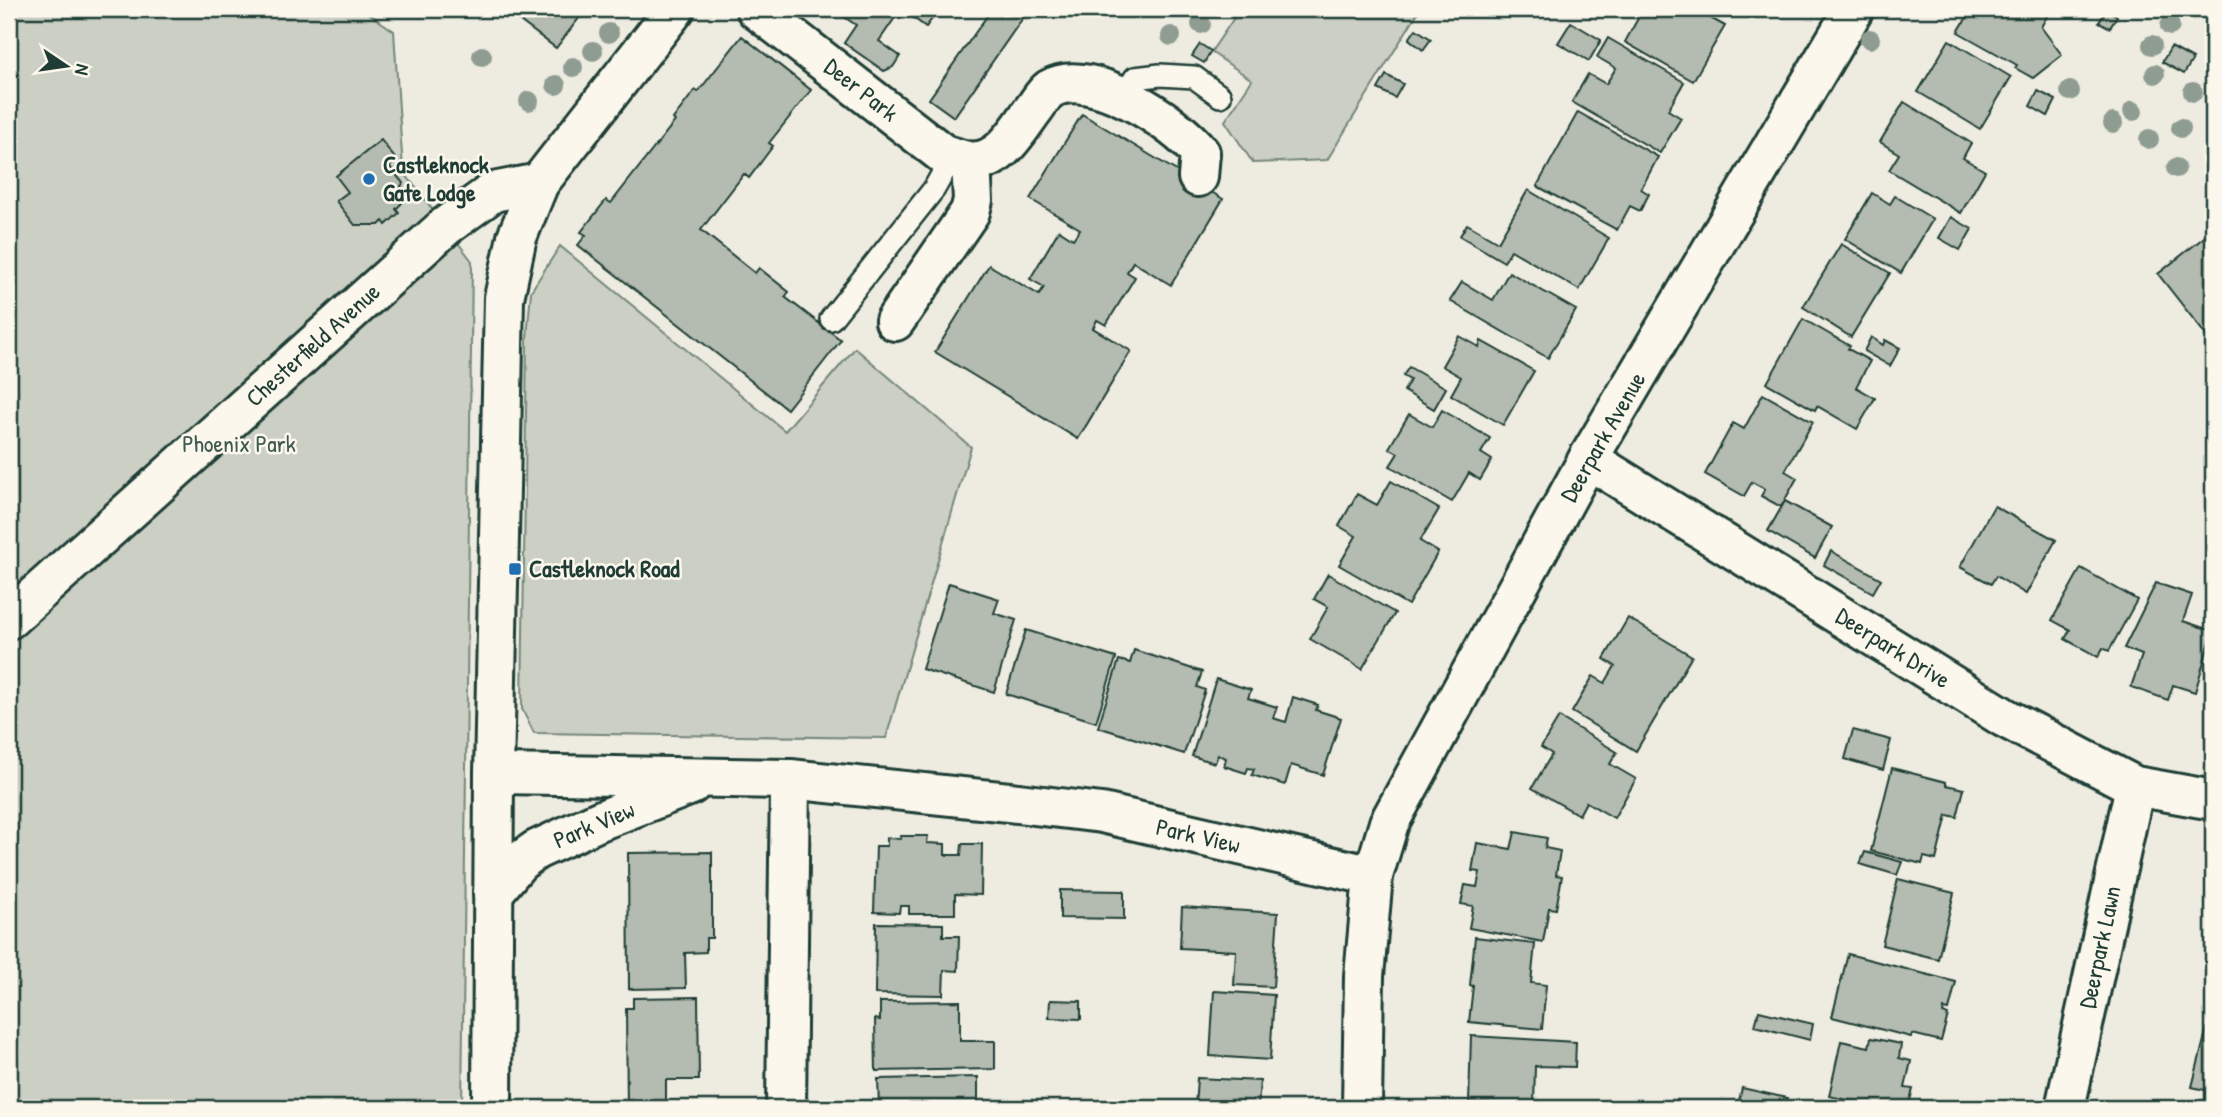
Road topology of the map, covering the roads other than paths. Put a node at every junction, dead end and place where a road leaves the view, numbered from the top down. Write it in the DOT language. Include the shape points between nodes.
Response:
graph roads {
  1 [pos="676,9"];
  2 [pos="756,9"];
  3 [pos="1854,9"];
  4 [pos="1220,96"];
  5 [pos="1123,97"];
  6 [pos="962,159"];
  7 [pos="1198,177"];
  8 [pos="540,183"];
  9 [pos="831,319"];
  10 [pos="895,321"];
  11 [pos="1588,459"];
  12 [pos="9,619"];
  13 [pos="494,774"];
  14 [pos="709,778"];
  15 [pos="790,779"];
  16 [pos="2135,786"];
  17 [pos="2213,800"];
  18 [pos="1373,876"];
  19 [pos="493,893"];
  20 [pos="492,1108"];
  21 [pos="786,1108"];
  22 [pos="1362,1108"];
  23 [pos="2065,1108"];
  1 -- 8 [label="street"];
  2 -- 6 [label="street, Deer Park" via="943,154"];
  3 -- 11 [label="street, Deerpark Avenue"];
  4 -- 5 [label="lane" via="1194,77 1160,75 1135,78"];
  5 -- 6 [label="street" via="1065,83 1048,90 1003,149 987,158"];
  5 -- 7 [label="street" via="1189,139 1200,153"];
  6 -- 9 [label="lane"];
  6 -- 10 [label="street" via="973,200 970,212"];
  8 -- 12 [label="street, Chesterfield Avenue" via="493,192 446,226"];
  8 -- 13 [label="street" via="517,237 504,298"];
  11 -- 16 [label="street, Deerpark Drive" via="2006,718"];
  11 -- 18 [label="street, Deerpark Avenue" via="1389,822"];
  13 -- 14 [label="street, Park View"];
  13 -- 19 [label="street"];
  14 -- 15 [label="street, Park View"];
  14 -- 19 [label="street, Park View" via="536,850"];
  15 -- 18 [label="street, Park View" via="1102,813"];
  15 -- 21 [label="street"];
  16 -- 17 [label="street, Deerpark Drive"];
  16 -- 23 [label="street, Deerpark Lawn"];
  18 -- 22 [label="street" via="1364,976"];
  19 -- 20 [label="street"];
}
